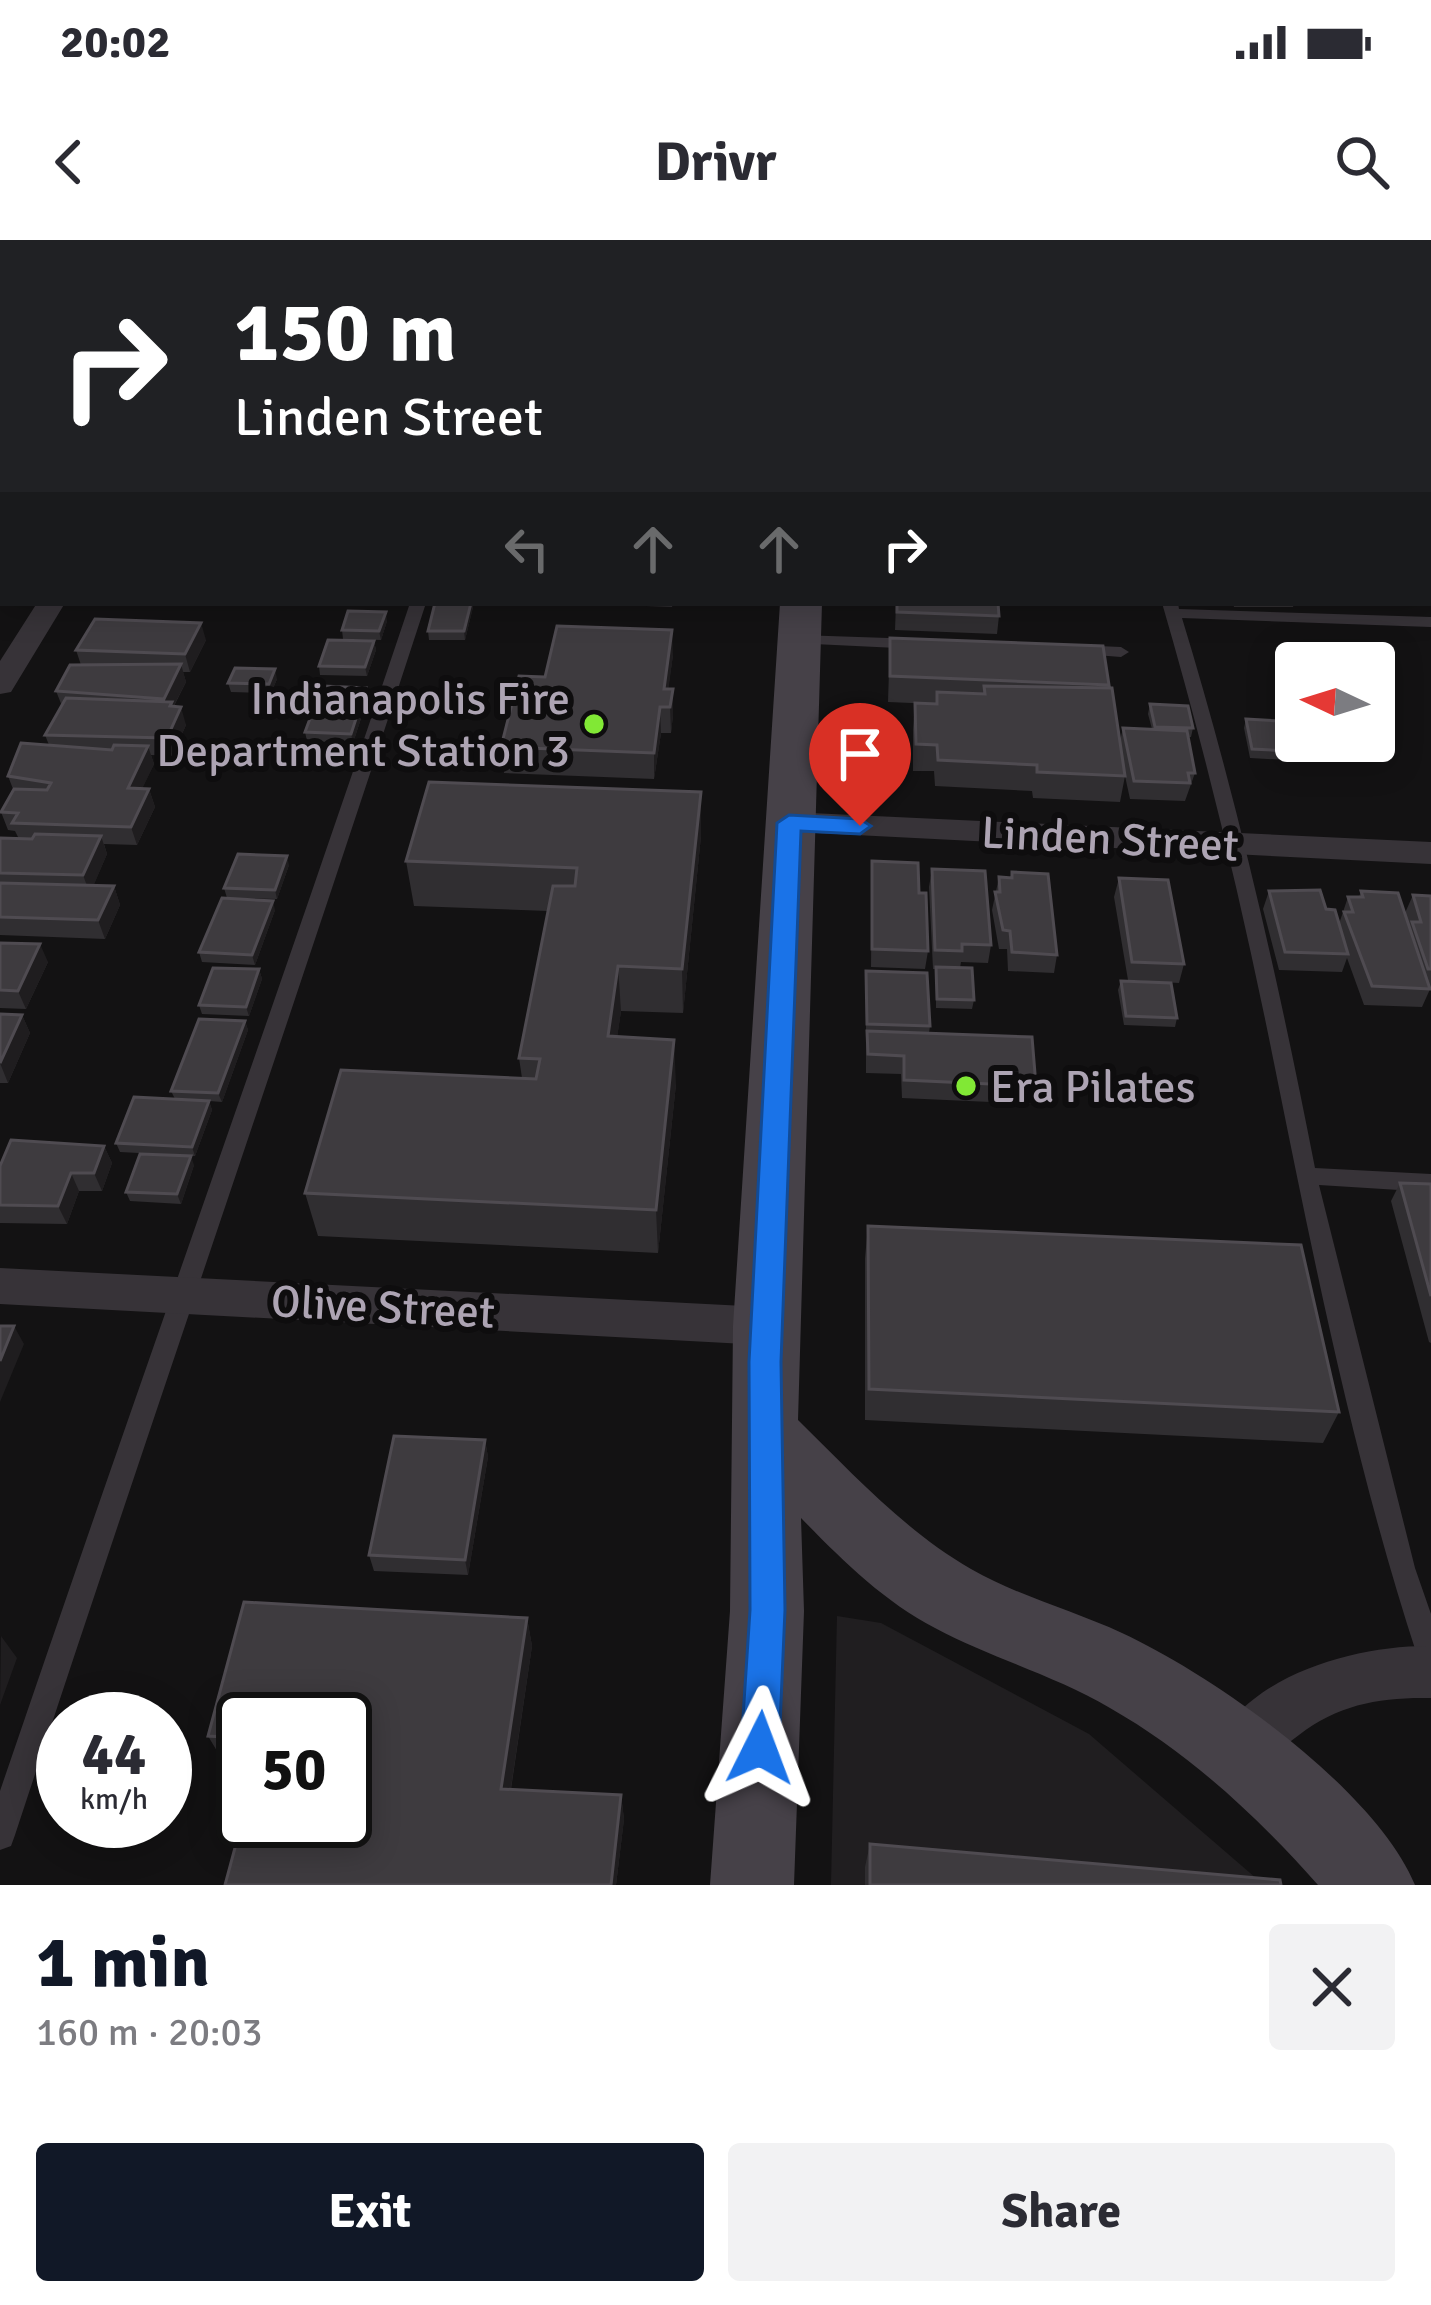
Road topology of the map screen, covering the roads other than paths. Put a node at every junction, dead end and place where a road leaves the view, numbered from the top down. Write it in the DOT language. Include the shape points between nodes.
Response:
graph roads {
  1 [pos="49,606"];
  2 [pos="417,606"];
  3 [pos="1172,608"];
  4 [pos="800,621"];
  5 [pos="1431,622"];
  6 [pos="932,645"];
  7 [pos="1050,649"];
  8 [pos="1121,652"];
  9 [pos="0,685"];
  10 [pos="789,823"];
  11 [pos="1233,844"];
  12 [pos="1431,853"];
  13 [pos="1307,1176"];
  14 [pos="1431,1183"];
  15 [pos="0,1286"];
  16 [pos="181,1296"];
  17 [pos="766,1327"];
  18 [pos="763,1432"];
  19 [pos="1431,1655"];
  20 [pos="1431,1672"];
  21 [pos="1239,1752"];
  22 [pos="0,1835"];
  23 [pos="752,1885"];
  24 [pos="1373,1885"];
  1 -- 9 [label="street"];
  2 -- 16 [label="lane"];
  3 -- 5 [label="lane"];
  3 -- 11 [label="lane"];
  4 -- 6 [label="lane"];
  4 -- 10 [label="main road"];
  7 -- 8 [label="lane"];
  10 -- 11 [label="street, Linden Street"];
  10 -- 17 [label="main road"];
  11 -- 12 [label="street, Linden Street"];
  11 -- 13 [label="lane"];
  13 -- 14 [label="lane"];
  13 -- 19 [label="lane" via="1402,1568"];
  15 -- 16 [label="street, Olive Street"];
  16 -- 17 [label="street, Olive Street"];
  16 -- 22 [label="lane"];
  17 -- 18 [label="main road"];
  18 -- 21 [label="main road" via="941,1592 1137,1681"];
  18 -- 23 [label="main road" via="767,1610"];
  20 -- 21 [label="street" via="1384,1672 1310,1694"];
  21 -- 24 [label="main road" via="1297,1798"];
}
